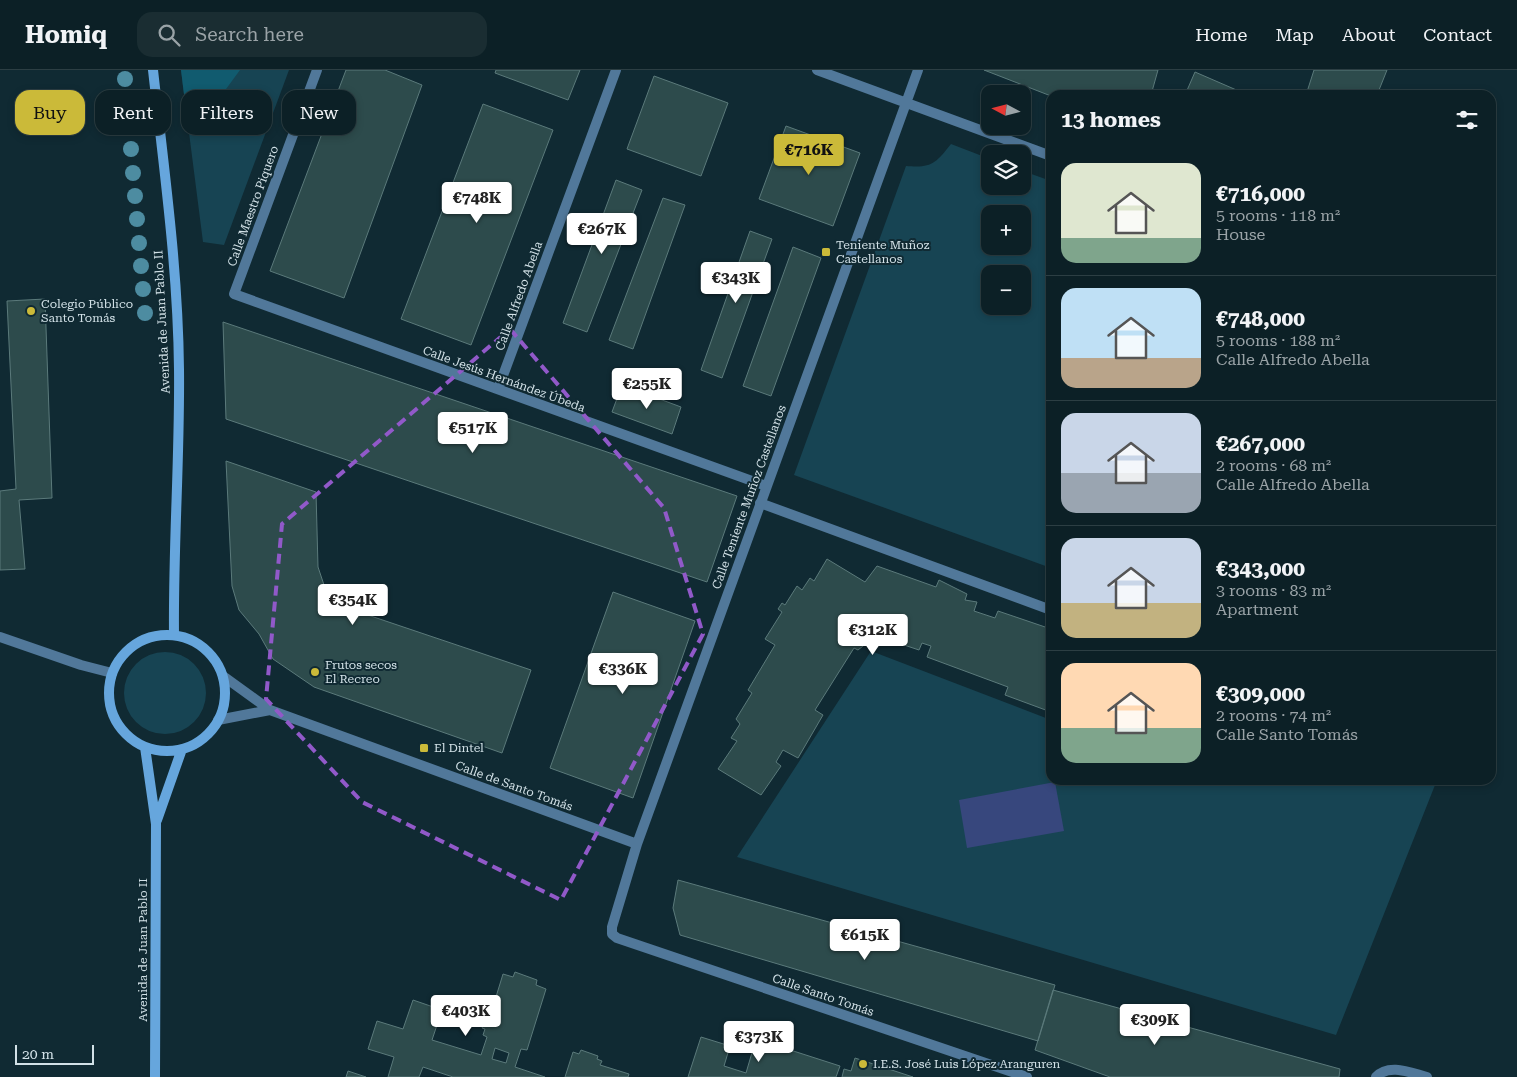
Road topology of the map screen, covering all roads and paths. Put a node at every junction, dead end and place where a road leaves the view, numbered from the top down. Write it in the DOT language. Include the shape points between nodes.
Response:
graph roads {
  1 [pos="153,70"];
  2 [pos="317,70"];
  3 [pos="616,70"];
  4 [pos="817,70"];
  5 [pos="918,70"];
  6 [pos="906,102"];
  7 [pos="1046,154"];
  8 [pos="234,294"];
  9 [pos="498,390"];
  10 [pos="766,486"];
  11 [pos="760,502"];
  12 [pos="1046,608"];
  13 [pos="174,634"];
  14 [pos="0,637"];
  15 [pos="112,673"];
  16 [pos="222,676"];
  17 [pos="270,710"];
  18 [pos="218,720"];
  19 [pos="145,747"];
  20 [pos="182,749"];
  21 [pos="156,824"];
  22 [pos="637,844"];
  23 [pos="612,934"];
  24 [pos="154,1077"];
  25 [pos="1027,1077"];
  26 [pos="1376,1077"];
  27 [pos="1427,1077"];
  1 -- 13 [label="main road, Avenida de Juan Pablo II" via="179,351"];
  2 -- 8 [label="street, Calle Maestro Piquero"];
  3 -- 9 [label="street, Calle Alfredo Abella"];
  4 -- 6 [label="street"];
  5 -- 6 [label="street, Calle Teniente Muñoz Castellanos"];
  6 -- 7 [label="street"];
  6 -- 10 [label="street, Calle Teniente Muñoz Castellanos"];
  8 -- 9 [label="street, Calle Jesús Hernández Úbeda"];
  9 -- 10 [label="street, Calle Jesús Hernández Úbeda"];
  10 -- 11 [label="street, Calle Teniente Muñoz Castellanos"];
  11 -- 12 [label="street"];
  11 -- 22 [label="street, Calle Teniente Muñoz Castellanos"];
  13 -- 15 [label="main road" via="154,636 136,643 122,656"];
  13 -- 16 [label="main road" via="204,648 216,660"];
  14 -- 15 [label="street"];
  15 -- 19 [label="main road" via="108,690 114,717 130,738"];
  16 -- 17 [label="street, Calle de Santo Tomás"];
  16 -- 18 [label="main road" via="225,698"];
  17 -- 18 [label="street"];
  17 -- 22 [label="street, Calle de Santo Tomás"];
  18 -- 20 [label="main road" via="203,738"];
  19 -- 20 [label="main road" via="163,751"];
  19 -- 21 [label="main road, Avenida de Juan Pablo II"];
  20 -- 21 [label="main road, Avenida de Juan Pablo II"];
  21 -- 24 [label="main road, Avenida de Juan Pablo II"];
  22 -- 23 [label="street, Calle Teniente Muñoz Castellanos"];
  23 -- 25 [label="street, Calle Santo Tomás"];
  26 -- 27 [label="street" via="1384,1070 1397,1070"];
}
